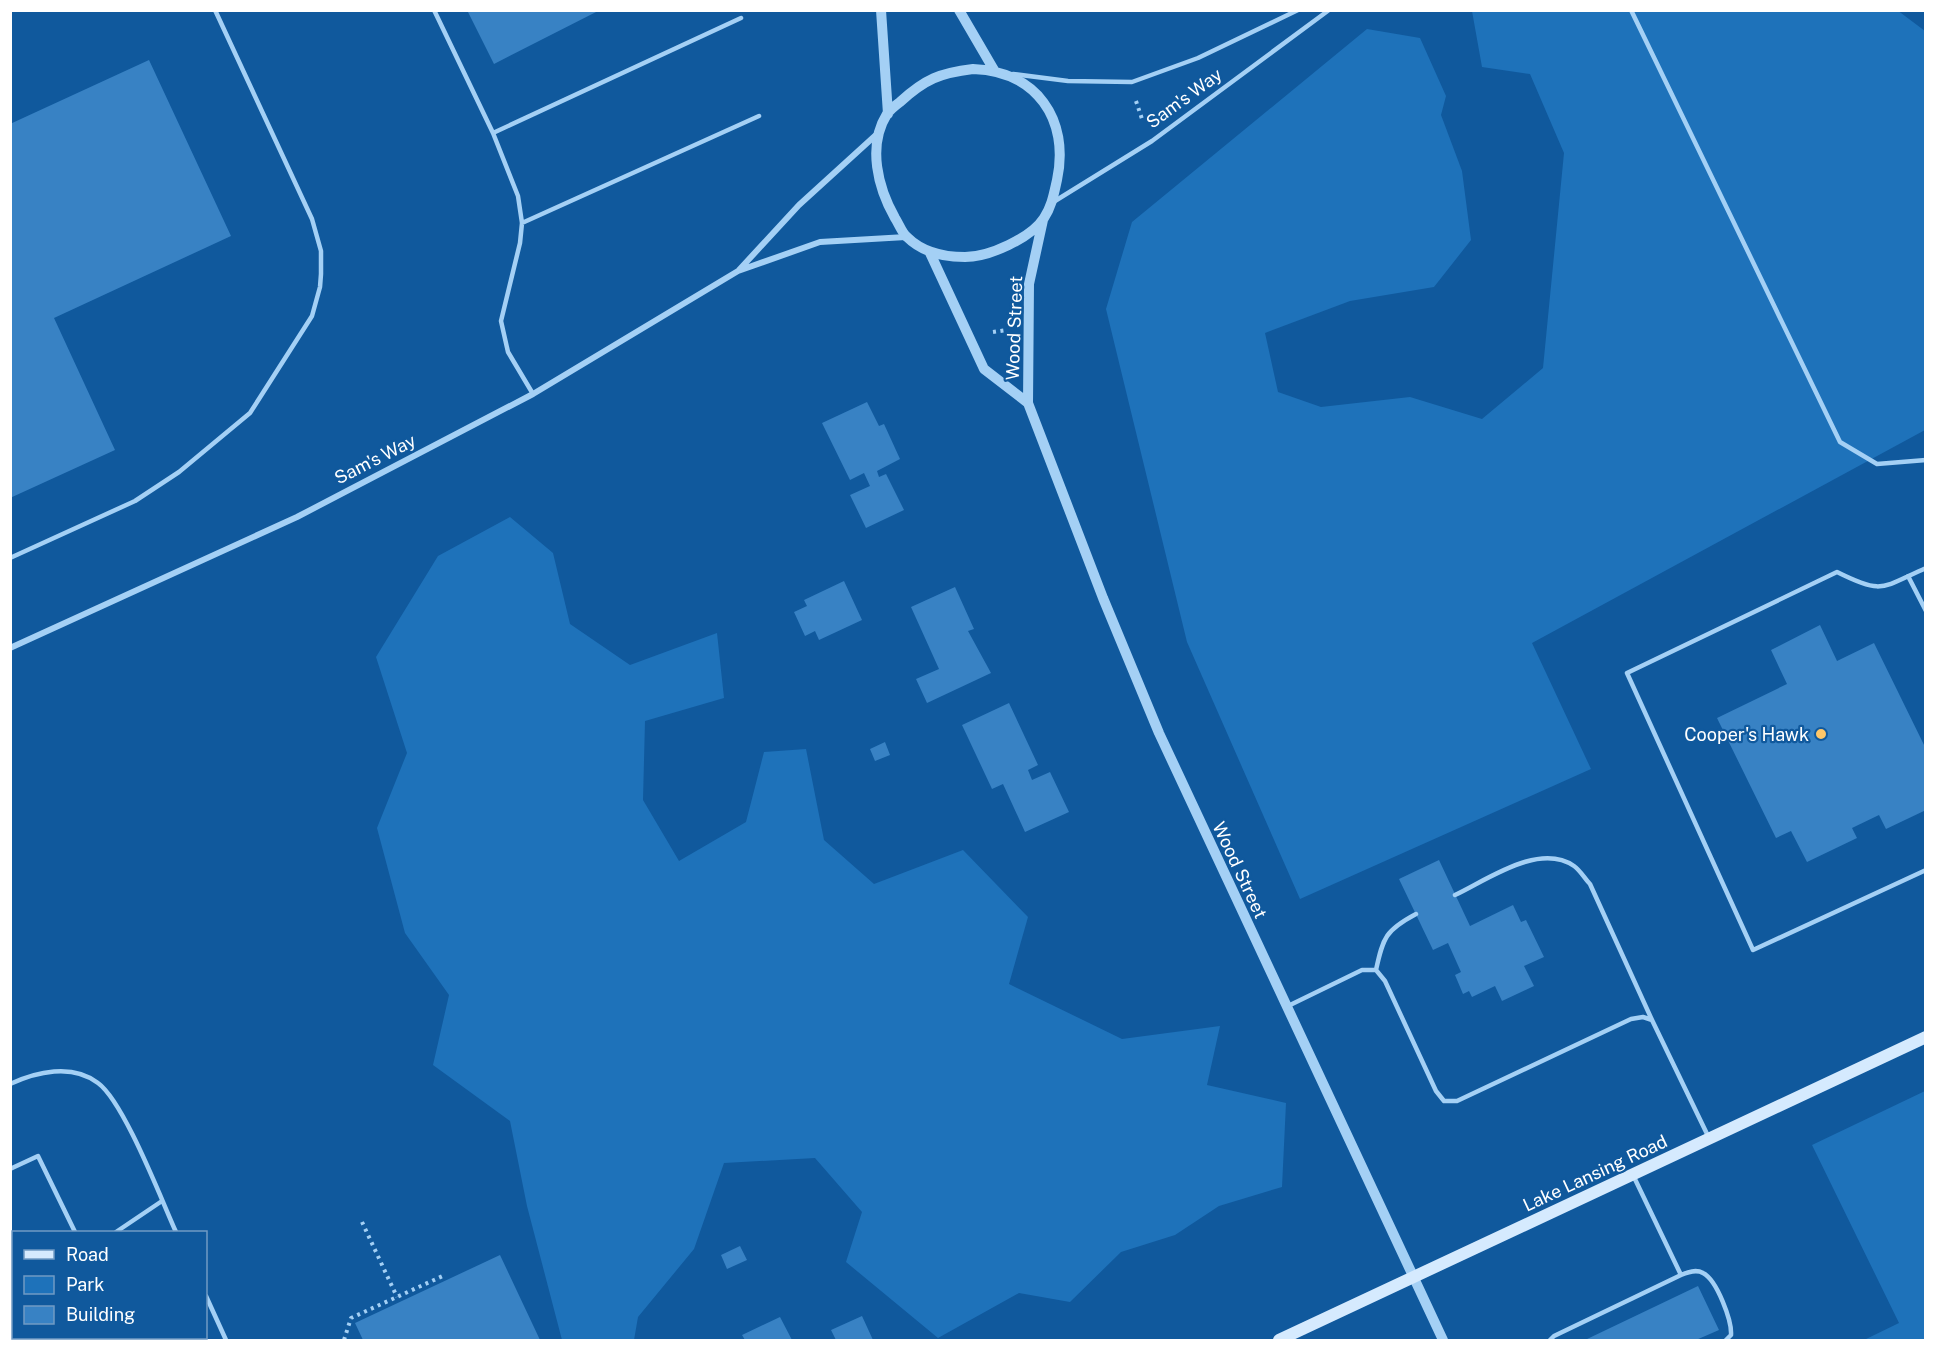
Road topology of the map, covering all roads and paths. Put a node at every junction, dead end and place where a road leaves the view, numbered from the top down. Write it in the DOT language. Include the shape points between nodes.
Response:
graph roads {
  1 [pos="215,10"];
  2 [pos="434,10"];
  3 [pos="881,10"];
  4 [pos="959,10"];
  5 [pos="1298,10"];
  6 [pos="1329,10"];
  7 [pos="1631,10"];
  8 [pos="741,18"];
  9 [pos="999,72"];
  10 [pos="1135,99"];
  11 [pos="888,114"];
  12 [pos="759,116"];
  13 [pos="1143,123"];
  14 [pos="881,130"];
  15 [pos="493,133"];
  16 [pos="1053,203"];
  17 [pos="1043,220"];
  18 [pos="522,223"];
  19 [pos="906,237"];
  20 [pos="930,253"];
  21 [pos="738,271"];
  22 [pos="1007,330"];
  23 [pos="993,332"];
  24 [pos="533,394"];
  25 [pos="1028,403"];
  26 [pos="1926,460"];
  27 [pos="10,558"];
  28 [pos="1926,568"];
  29 [pos="1908,576"];
  30 [pos="1926,611"];
  31 [pos="10,648"];
  32 [pos="1926,870"];
  33 [pos="1455,895"];
  34 [pos="1416,914"];
  35 [pos="1376,970"];
  36 [pos="1286,1007"];
  37 [pos="1652,1020"];
  38 [pos="1926,1037"];
  39 [pos="10,1084"];
  40 [pos="1709,1139"];
  41 [pos="10,1169"];
  42 [pos="1633,1175"];
  43 [pos="162,1201"];
  44 [pos="362,1222"];
  45 [pos="74,1231"];
  46 [pos="119,1231"];
  47 [pos="175,1231"];
  48 [pos="445,1275"];
  49 [pos="1681,1275"];
  50 [pos="1415,1277"];
  51 [pos="207,1298"];
  52 [pos="397,1298"];
  53 [pos="226,1341"];
  54 [pos="344,1341"];
  55 [pos="1279,1341"];
  56 [pos="1443,1341"];
  57 [pos="1550,1341"];
  58 [pos="1726,1341"];
  1 -- 27 [label="lane" via="312,219 321,251 321,280 312,316 250,413 179,472 135,501"];
  2 -- 15 [label="lane"];
  3 -- 11 [label="street"];
  4 -- 9 [label="street"];
  5 -- 9 [label="lane, Sam's Way" via="1198,58 1132,82 1068,81"];
  6 -- 16 [label="lane, Sam's Way" via="1152,141"];
  7 -- 26 [label="lane" via="1840,442 1877,464"];
  8 -- 15 [label="lane"];
  9 -- 11 [label="street" via="973,69 933,76"];
  9 -- 16 [label="street" via="1029,86 1044,101 1056,124 1062,159"];
  10 -- 13 [label="path"];
  11 -- 14 [label="street"];
  12 -- 18 [label="lane"];
  14 -- 19 [label="street" via="877,152 879,181"];
  14 -- 21 [label="street, Sam's Way" via="799,205"];
  15 -- 18 [label="lane" via="518,196"];
  16 -- 17 [label="street"];
  17 -- 20 [label="street" via="1005,249 967,257"];
  17 -- 25 [label="street, Wood Street" via="1029,284"];
  18 -- 24 [label="lane" via="501,321 508,352"];
  19 -- 20 [label="street"];
  19 -- 21 [label="street, Sam's Way" via="820,242"];
  20 -- 25 [label="street, Wood Street" via="984,369"];
  21 -- 24 [label="street, Sam's Way"];
  22 -- 23 [label="path"];
  24 -- 31 [label="street, Sam's Way" via="297,517"];
  25 -- 36 [label="street, Wood Street" via="1144,698"];
  28 -- 29 [label="lane"];
  29 -- 30 [label="lane"];
  29 -- 32 [label="lane" via="1882,588 1864,585 1837,572 1627,673 1753,950"];
  33 -- 37 [label="lane" via="1522,863 1542,858 1559,859 1576,867 1590,884"];
  34 -- 35 [label="lane" via="1394,926 1382,940"];
  35 -- 36 [label="lane" via="1362,970"];
  35 -- 37 [label="lane" via="1444,1101 1457,1101 1631,1019"];
  36 -- 50 [label="street, Wood Street"];
  37 -- 40 [label="lane"];
  38 -- 40 [label="main road, Lake Lansing Road"];
  39 -- 43 [label="lane" via="33,1074 67,1071 98,1082 118,1107"];
  40 -- 42 [label="main road, Lake Lansing Road"];
  41 -- 45 [label="lane" via="38,1156"];
  42 -- 49 [label="lane"];
  42 -- 50 [label="main road, Lake Lansing Road"];
  43 -- 46 [label="lane"];
  43 -- 47 [label="lane"];
  44 -- 52 [label="path"];
  48 -- 52 [label="path"];
  49 -- 57 [label="lane"];
  49 -- 58 [label="lane" via="1702,1272 1711,1279 1732,1323"];
  50 -- 55 [label="main road, Lake Lansing Road"];
  50 -- 56 [label="street, Wood Street"];
  51 -- 53 [label="lane"];
  52 -- 54 [label="path" via="351,1318"];
}
